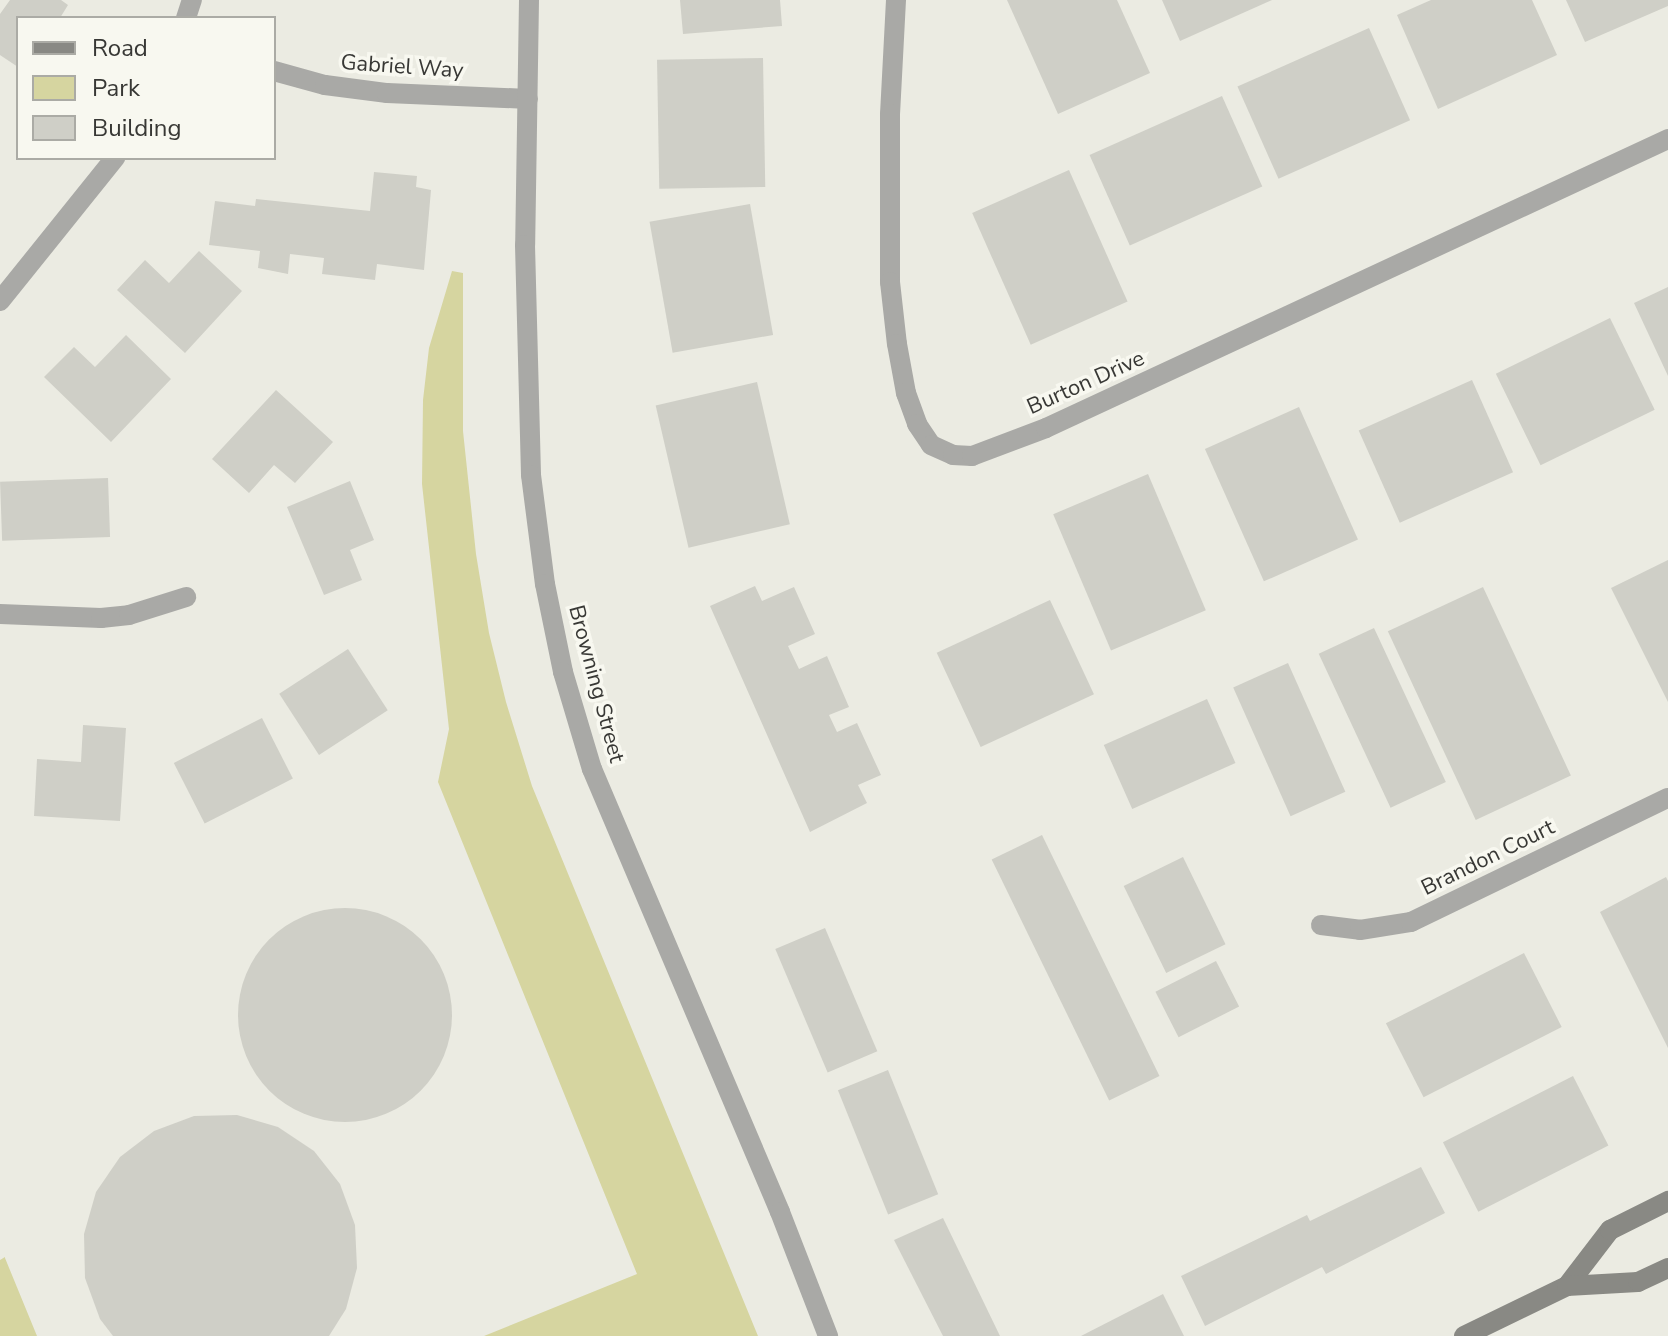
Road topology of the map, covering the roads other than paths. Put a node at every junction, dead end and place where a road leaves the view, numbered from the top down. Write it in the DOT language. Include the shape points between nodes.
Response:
graph roads {
  1 [pos="529,0"];
  2 [pos="896,0"];
  3 [pos="276,72"];
  4 [pos="528,99"];
  5 [pos="1668,139"];
  6 [pos="113,160"];
  7 [pos="0,301"];
  8 [pos="186,597"];
  9 [pos="0,614"];
  10 [pos="1668,798"];
  11 [pos="1321,925"];
  12 [pos="1668,1201"];
  13 [pos="1668,1268"];
  14 [pos="1567,1286"];
  15 [pos="828,1336"];
  16 [pos="1464,1336"];
  1 -- 4 [label="street, Browning Street"];
  2 -- 5 [label="street, Burton Drive" via="890,236 897,344 917,424 931,445 953,455 972,456 1046,428"];
  3 -- 4 [label="street, Gabriel Way" via="387,93"];
  4 -- 15 [label="street, Browning Street" via="525,261 531,475 563,672 592,769"];
  6 -- 7 [label="street"];
  8 -- 9 [label="street" via="101,618"];
  10 -- 11 [label="street, Brandon Court" via="1411,922 1360,930"];
  12 -- 14 [label="main road" via="1610,1230"];
  13 -- 14 [label="main road" via="1638,1282"];
  14 -- 16 [label="main road"];
}
